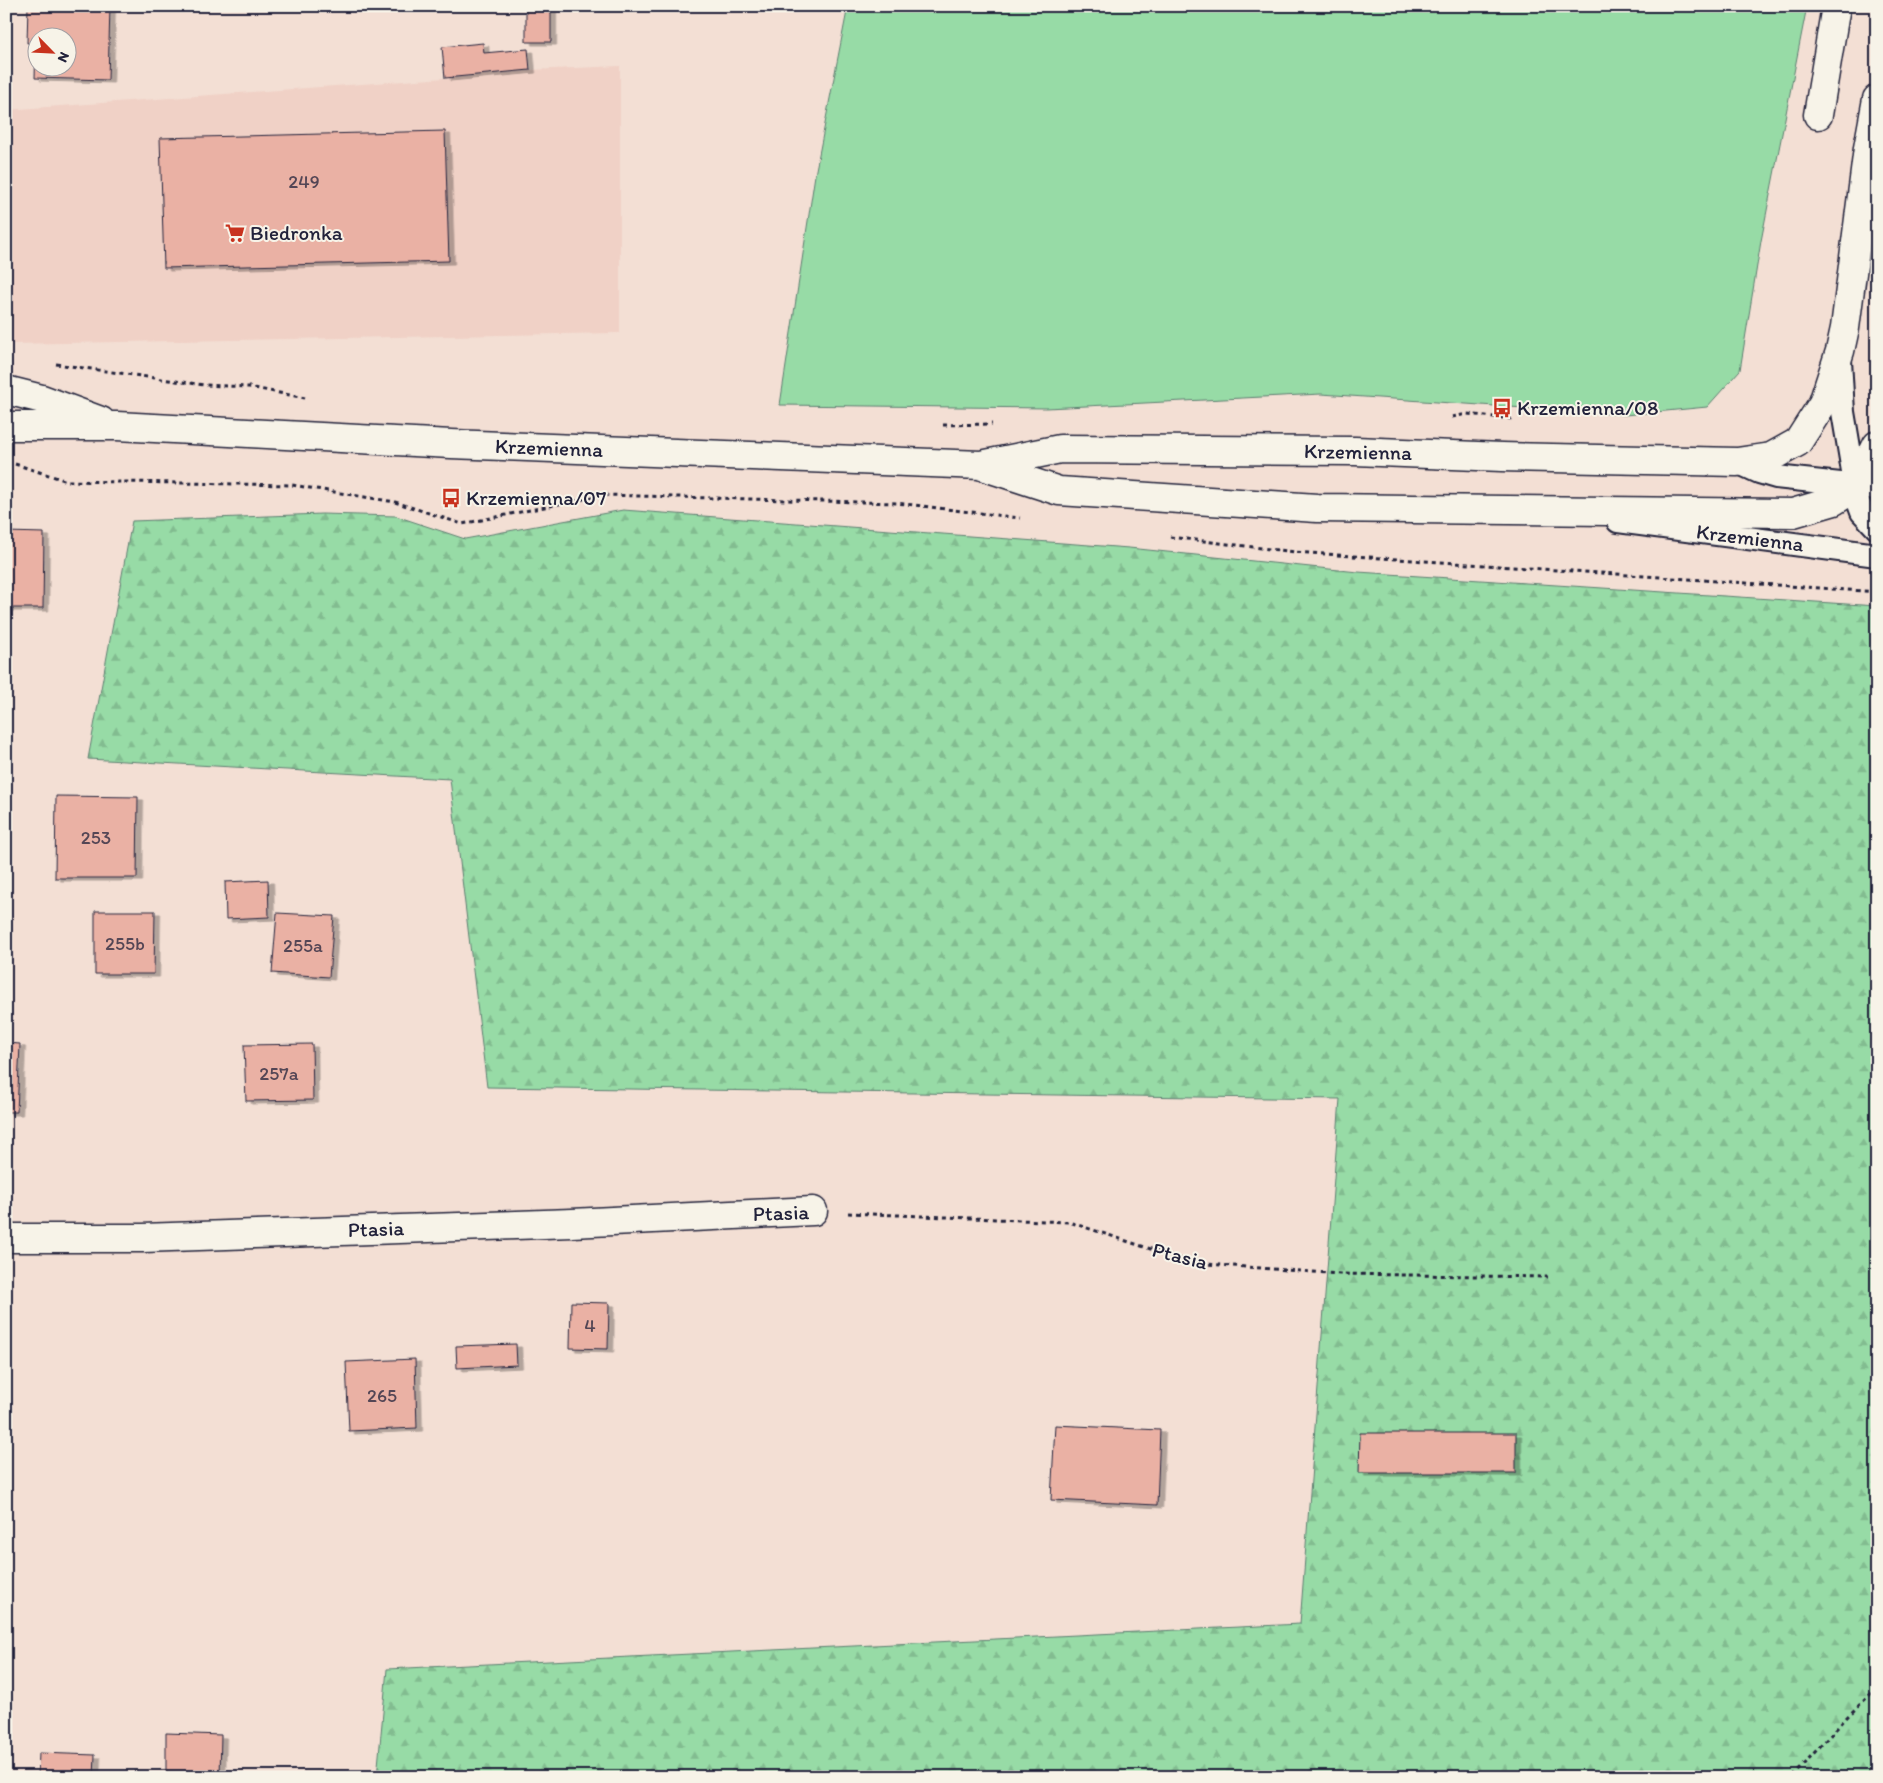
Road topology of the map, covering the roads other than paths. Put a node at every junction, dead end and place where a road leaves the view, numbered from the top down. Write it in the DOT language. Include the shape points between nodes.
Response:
graph roads {
  1 [pos="1836,6"];
  2 [pos="1877,99"];
  3 [pos="1818,115"];
  4 [pos="1840,351"];
  5 [pos="6,390"];
  6 [pos="6,426"];
  7 [pos="117,426"];
  8 [pos="1877,445"];
  9 [pos="1737,462"];
  10 [pos="981,465"];
  11 [pos="1866,487"];
  12 [pos="1533,510"];
  13 [pos="1877,528"];
  14 [pos="1877,555"];
  15 [pos="813,1211"];
  16 [pos="6,1238"];
  1 -- 3 [label="main road"];
  2 -- 4 [label="main road, Krzemienna"];
  4 -- 9 [label="main road, Krzemienna" via="1823,403 1798,442 1771,457"];
  4 -- 11 [label="lane" via="1843,412"];
  5 -- 7 [label="main road, Krzemienna" via="42,399"];
  6 -- 7 [label="main road, Krzemienna"];
  7 -- 10 [label="main road, Krzemienna" via="451,444"];
  8 -- 11 [label="main road"];
  9 -- 10 [label="main road, Krzemienna" via="1355,451 1060,449"];
  9 -- 11 [label="lane, Krzemienna" via="1776,477"];
  10 -- 12 [label="main road, Krzemienna" via="1060,491 1317,508"];
  11 -- 12 [label="main road, Krzemienna" via="1793,513"];
  11 -- 13 [label="lane" via="1862,512"];
  12 -- 14 [label="lane, Krzemienna"];
  15 -- 16 [label="main road, Ptasia" via="144,1238"];
}
